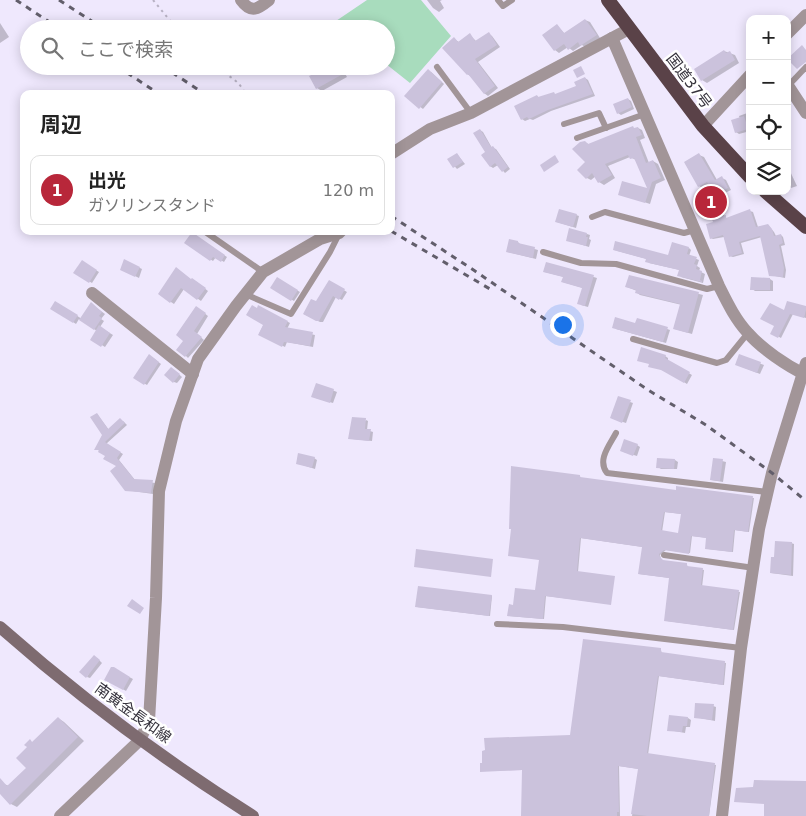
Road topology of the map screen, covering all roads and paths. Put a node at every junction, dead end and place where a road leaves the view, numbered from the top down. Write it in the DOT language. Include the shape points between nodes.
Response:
graph roads {
  1 [pos="153,0"];
  2 [pos="241,0"];
  3 [pos="269,0"];
  4 [pos="498,0"];
  5 [pos="512,0"];
  6 [pos="608,0"];
  7 [pos="806,14"];
  8 [pos="170,20"];
  9 [pos="629,29"];
  10 [pos="791,30"];
  11 [pos="612,38"];
  12 [pos="437,67"];
  13 [pos="806,67"];
  14 [pos="226,75"];
  15 [pos="746,78"];
  16 [pos="791,82"];
  17 [pos="243,90"];
  18 [pos="791,90"];
  19 [pos="472,113"];
  20 [pos="806,113"];
  21 [pos="646,114"];
  22 [pos="564,124"];
  23 [pos="702,126"];
  24 [pos="606,128"];
  25 [pos="578,138"];
  26 [pos="395,151"];
  27 [pos="746,173"];
  28 [pos="769,195"];
  29 [pos="592,217"];
  30 [pos="806,227"];
  31 [pos="695,230"];
  32 [pos="210,235"];
  33 [pos="331,235"];
  34 [pos="338,235"];
  35 [pos="543,252"];
  36 [pos="263,272"];
  37 [pos="719,286"];
  38 [pos="92,293"];
  39 [pos="245,294"];
  40 [pos="748,334"];
  41 [pos="633,339"];
  42 [pos="805,370"];
  43 [pos="193,374"];
  44 [pos="616,434"];
  45 [pos="767,492"];
  46 [pos="664,555"];
  47 [pos="754,568"];
  48 [pos="497,624"];
  49 [pos="0,628"];
  50 [pos="742,648"];
  51 [pos="140,740"];
  52 [pos="60,816"];
  53 [pos="253,816"];
  54 [pos="722,816"];
  1 -- 8 [label="path"];
  2 -- 3 [label="street" via="252,9"];
  4 -- 5 [label="lane" via="503,6"];
  6 -- 9 [label="highway, 国道37号"];
  7 -- 10 [label="street"];
  9 -- 11 [label="street"];
  9 -- 23 [label="highway, 国道37号"];
  11 -- 19 [label="street"];
  11 -- 21 [label="street"];
  12 -- 19 [label="lane"];
  13 -- 16 [label="lane"];
  14 -- 17 [label="path"];
  15 -- 23 [label="street"];
  18 -- 20 [label="street"];
  19 -- 26 [label="street" via="430,129"];
  21 -- 24 [label="lane"];
  21 -- 31 [label="street"];
  22 -- 24 [label="lane" via="599,113"];
  23 -- 27 [label="highway, 国道37号"];
  24 -- 25 [label="lane"];
  28 -- 30 [label="highway"];
  29 -- 31 [label="lane" via="605,212 684,233"];
  31 -- 37 [label="street"];
  32 -- 36 [label="lane"];
  33 -- 36 [label="street"];
  34 -- 39 [label="lane" via="291,314"];
  35 -- 37 [label="lane" via="581,263 616,264 707,289"];
  36 -- 39 [label="street"];
  37 -- 40 [label="street"];
  38 -- 43 [label="street"];
  39 -- 43 [label="street" via="198,359"];
  40 -- 41 [label="lane" via="726,360 717,363"];
  40 -- 42 [label="street" via="775,356"];
  42 -- 45 [label="street"];
  43 -- 51 [label="street" via="176,421 159,491 149,721"];
  44 -- 45 [label="lane" via="602,460 606,473"];
  45 -- 47 [label="street"];
  46 -- 47 [label="lane"];
  47 -- 50 [label="street"];
  48 -- 50 [label="lane" via="563,626"];
  49 -- 51 [label="main road, 南黄金長和線" via="48,670"];
  50 -- 54 [label="street"];
  51 -- 52 [label="street"];
  51 -- 53 [label="main road, 南黄金長和線"];
}
